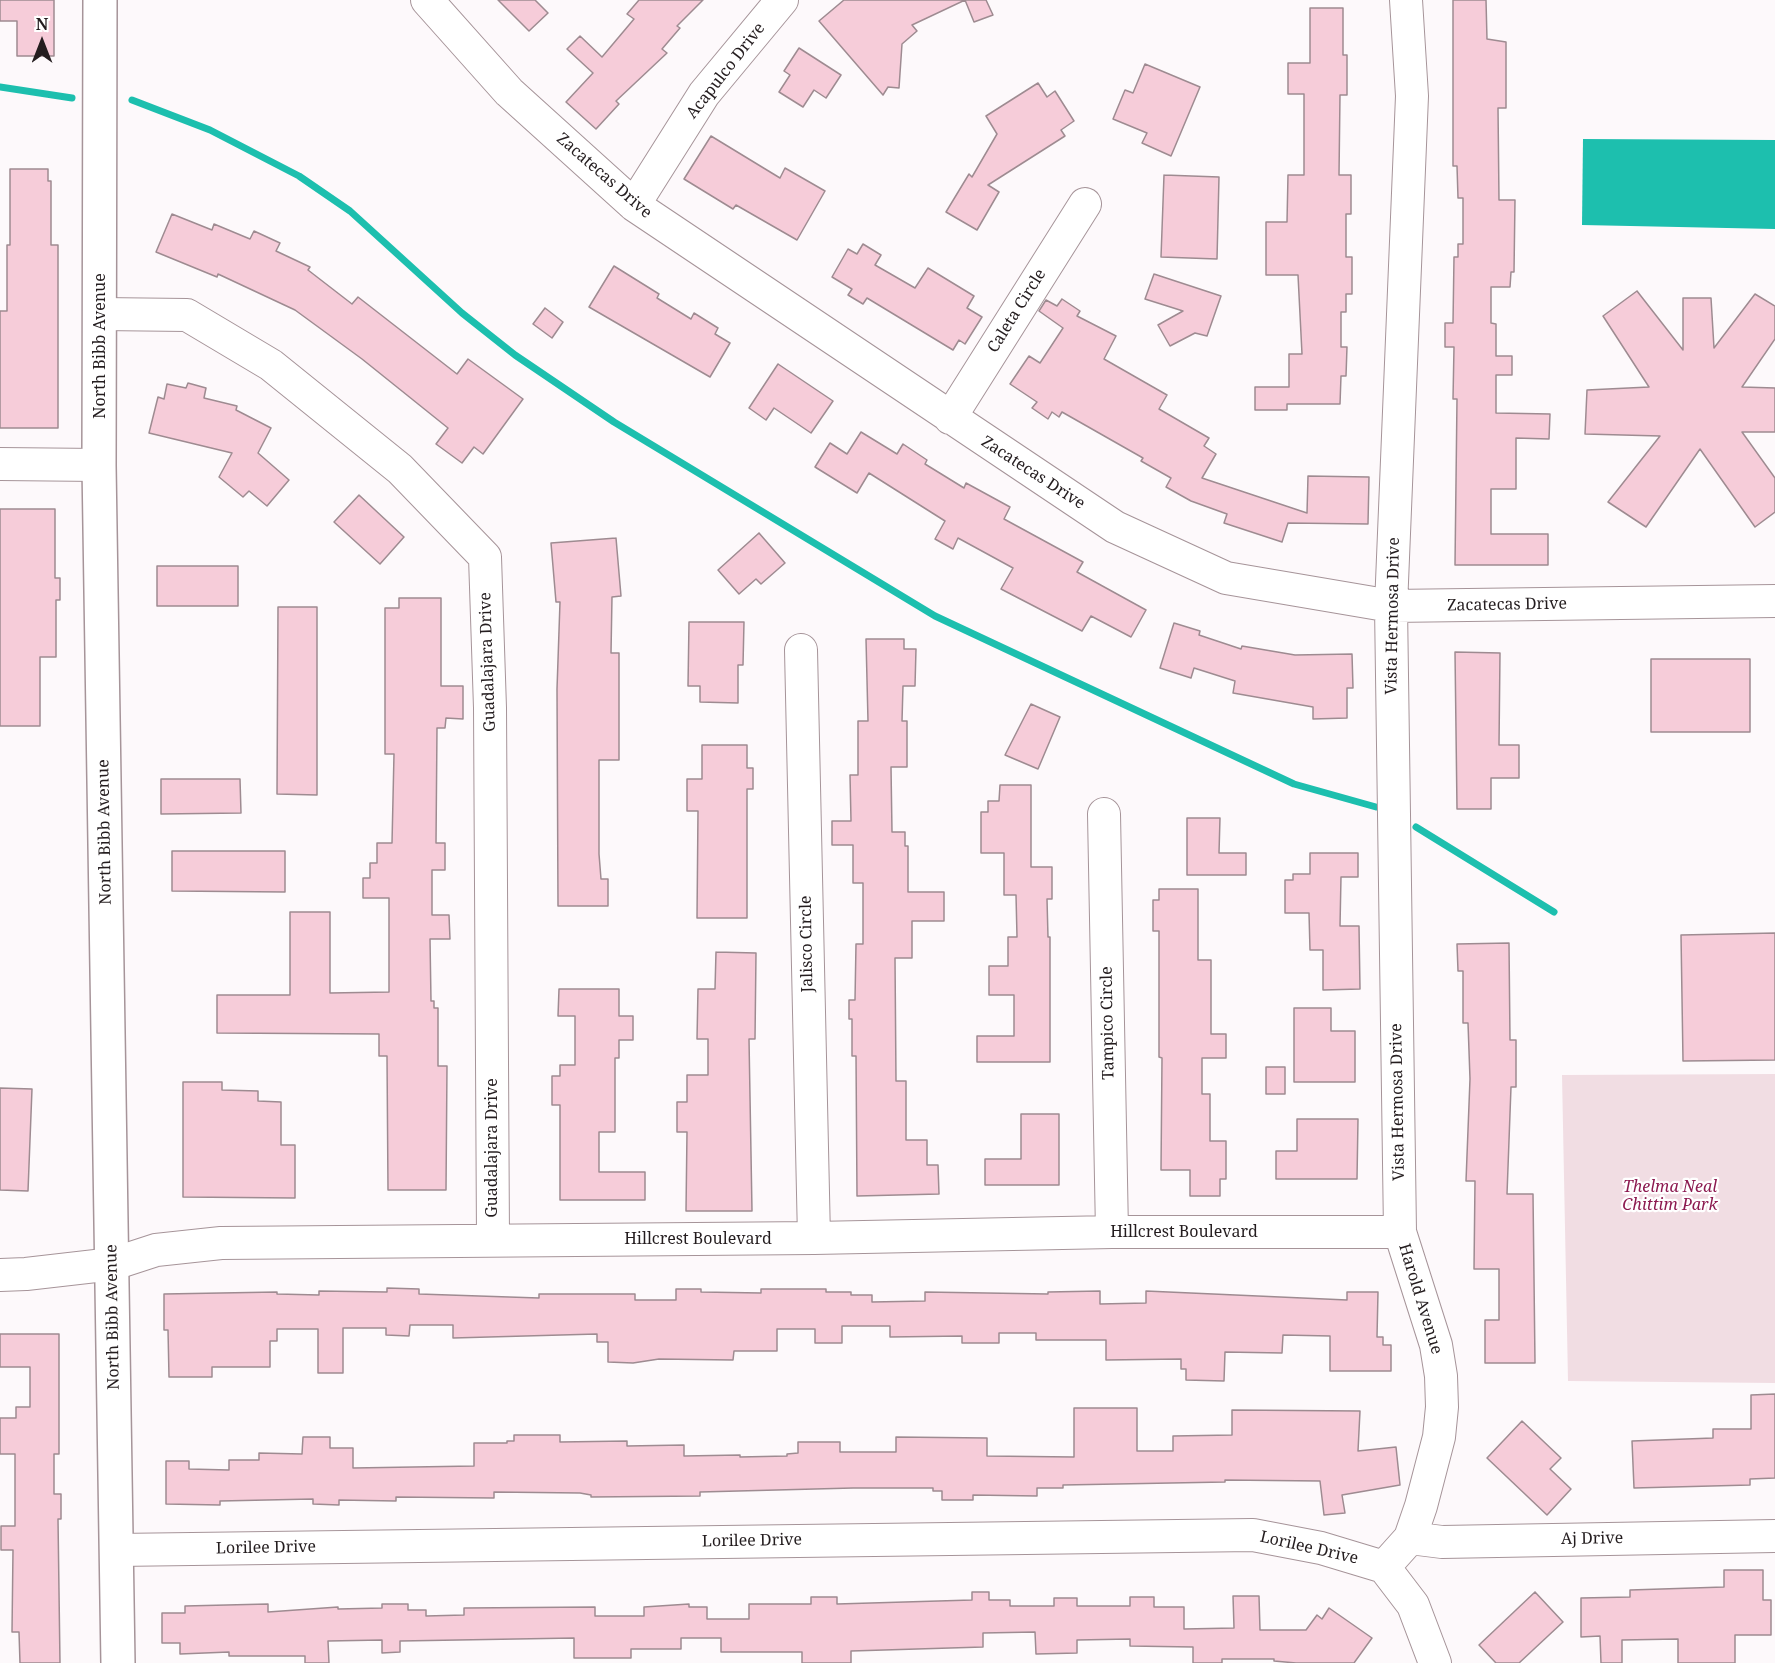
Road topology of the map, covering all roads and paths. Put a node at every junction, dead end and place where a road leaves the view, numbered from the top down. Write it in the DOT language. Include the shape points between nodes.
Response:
graph roads {
  1 [pos="100,0"];
  2 [pos="427,0"];
  3 [pos="782,0"];
  4 [pos="1406,0"];
  5 [pos="1085,204"];
  6 [pos="634,205"];
  7 [pos="101,314"];
  8 [pos="950,418"];
  9 [pos="0,464"];
  10 [pos="99,465"];
  11 [pos="1775,601"];
  12 [pos="1391,606"];
  13 [pos="801,650"];
  14 [pos="1104,814"];
  15 [pos="1112,1232"];
  16 [pos="1400,1232"];
  17 [pos="814,1238"];
  18 [pos="493,1239"];
  19 [pos="113,1264"];
  20 [pos="0,1275"];
  21 [pos="1775,1536"];
  22 [pos="1410,1538"];
  23 [pos="116,1550"];
  24 [pos="1384,1567"];
  25 [pos="118,1663"];
  26 [pos="1435,1663"];
  1 -- 7 [label="main road, North Bibb Avenue"];
  2 -- 6 [label="street, Zacatecas Drive" via="509,92"];
  3 -- 6 [label="street, Acapulco Drive" via="704,94"];
  4 -- 12 [label="street, Vista Hermosa Drive" via="1412,96"];
  5 -- 8 [label="street, Caleta Circle"];
  6 -- 8 [label="street, Zacatecas Drive"];
  7 -- 10 [label="main road, North Bibb Avenue"];
  7 -- 18 [label="street, Guadalajara Drive" via="187,315 271,365 400,469 485,557 490,720"];
  8 -- 12 [label="street, Zacatecas Drive" via="1115,528 1226,579"];
  9 -- 10 [label="street"];
  10 -- 19 [label="main road, North Bibb Avenue"];
  11 -- 12 [label="street, Zacatecas Drive"];
  12 -- 16 [label="street, Vista Hermosa Drive"];
  13 -- 17 [label="street, Jalisco Circle"];
  14 -- 15 [label="street, Tampico Circle"];
  15 -- 16 [label="street, Hillcrest Boulevard"];
  15 -- 17 [label="street, Hillcrest Boulevard"];
  16 -- 22 [label="street, Harold Avenue" via="1436,1345 1441,1376 1439,1437"];
  17 -- 18 [label="street, Hillcrest Boulevard"];
  18 -- 19 [label="street, Hillcrest Boulevard" via="221,1243 156,1250"];
  19 -- 20 [label="street, Hillcrest Boulevard"];
  19 -- 23 [label="main road, North Bibb Avenue"];
  21 -- 22 [label="street, Aj Drive" via="1442,1542"];
  22 -- 24 [label="street, Harold Avenue"];
  23 -- 24 [label="street, Lorilee Drive" via="1253,1535 1321,1548"];
  23 -- 25 [label="main road, North Bibb Avenue"];
  24 -- 26 [label="street" via="1413,1605"];
}
